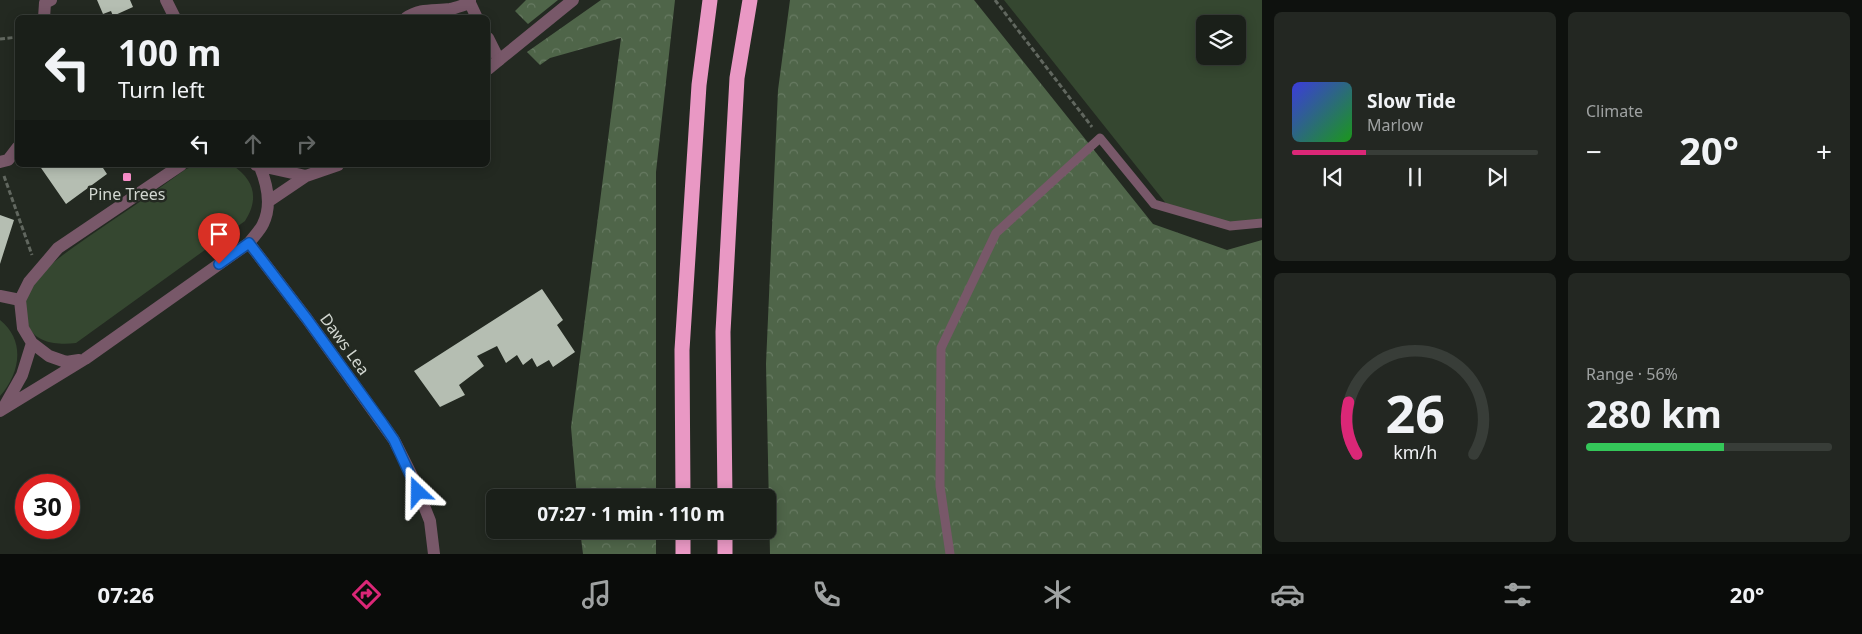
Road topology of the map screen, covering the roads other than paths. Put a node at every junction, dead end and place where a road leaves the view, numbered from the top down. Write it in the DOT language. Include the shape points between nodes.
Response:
graph roads {
  1 [pos="51,0"];
  2 [pos="166,0"];
  3 [pos="573,0"];
  4 [pos="710,0"];
  5 [pos="750,0"];
  6 [pos="470,2"];
  7 [pos="44,15"];
  8 [pos="174,15"];
  9 [pos="410,15"];
  10 [pos="476,15"];
  11 [pos="490,42"];
  12 [pos="499,60"];
  13 [pos="490,67"];
  14 [pos="15,151"];
  15 [pos="0,162"];
  16 [pos="178,167"];
  17 [pos="258,167"];
  18 [pos="263,167"];
  19 [pos="332,167"];
  20 [pos="306,176"];
  21 [pos="268,201"];
  22 [pos="1262,223"];
  23 [pos="249,243"];
  24 [pos="0,296"];
  25 [pos="20,300"];
  26 [pos="32,344"];
  27 [pos="85,359"];
  28 [pos="2,409"];
  29 [pos="682,489"];
  30 [pos="725,489"];
  31 [pos="683,539"];
  32 [pos="725,539"];
  33 [pos="434,554"];
  34 [pos="683,554"];
  35 [pos="726,554"];
  36 [pos="950,554"];
  1 -- 7 [label="street" via="45,3"];
  2 -- 8 [label="street"];
  3 -- 12 [label="street"];
  4 -- 29 [label="highway" via="698,85 682,350"];
  5 -- 30 [label="highway" via="737,78 723,332"];
  6 -- 9 [label="street" via="450,9 422,10"];
  6 -- 10 [label="street"];
  11 -- 12 [label="street"];
  12 -- 13 [label="street"];
  14 -- 15 [label="street" via="8,160"];
  16 -- 25 [label="street" via="58,248 29,282"];
  17 -- 21 [label="street" via="265,180"];
  18 -- 20 [label="street"];
  19 -- 20 [label="street"];
  20 -- 21 [label="street"];
  21 -- 23 [label="street" via="264,224"];
  22 -- 36 [label="lane" via="1230,226 1154,204 1100,138 996,233 941,348 940,486"];
  23 -- 27 [label="street"];
  23 -- 33 [label="street, Daws Lea" via="394,440 430,521"];
  24 -- 25 [label="street"];
  25 -- 26 [label="street" via="22,328"];
  26 -- 27 [label="street" via="49,356 66,362"];
  26 -- 28 [label="street" via="22,375"];
  27 -- 28 [label="street"];
  31 -- 34 [label="highway"];
  32 -- 35 [label="highway"];
}
